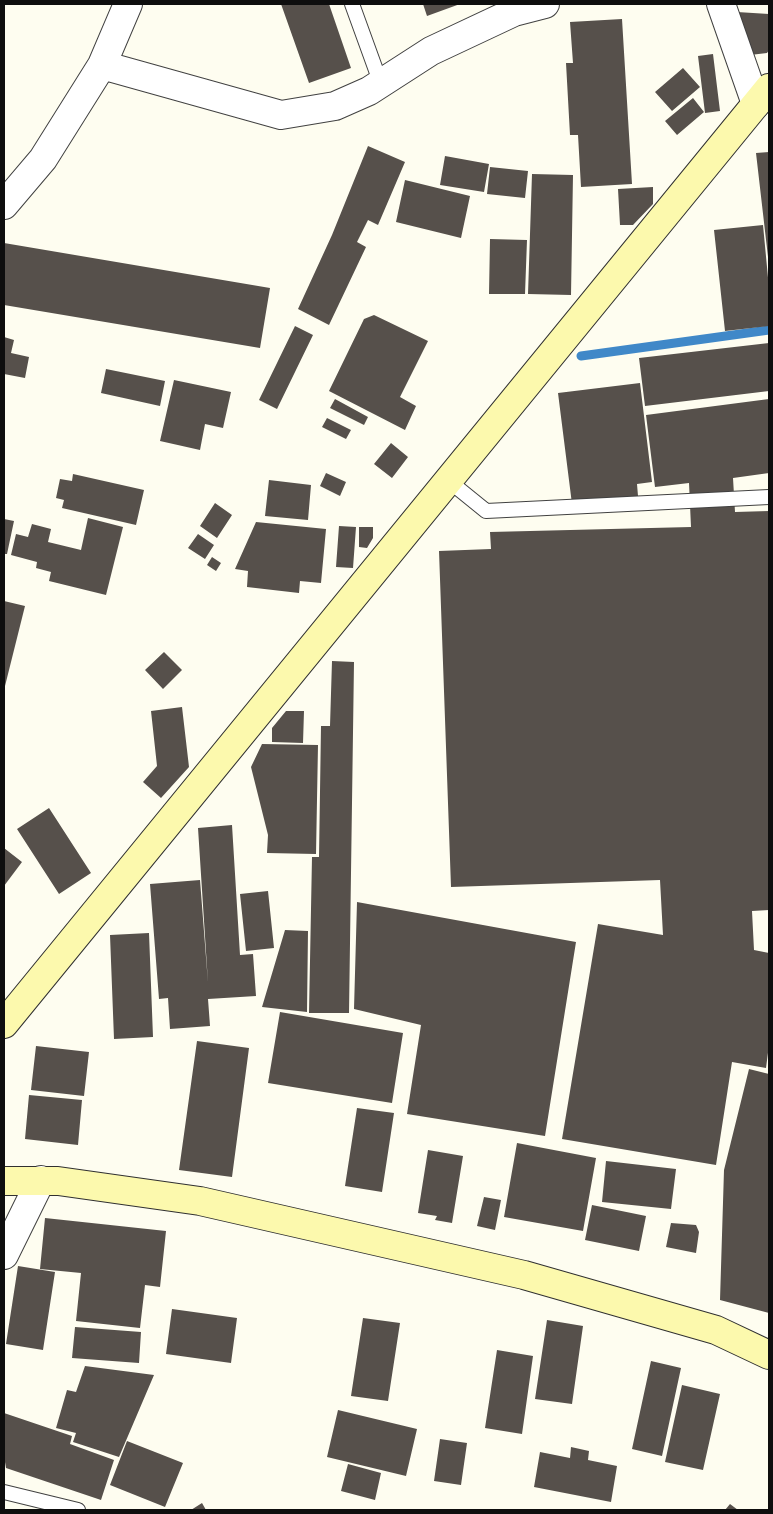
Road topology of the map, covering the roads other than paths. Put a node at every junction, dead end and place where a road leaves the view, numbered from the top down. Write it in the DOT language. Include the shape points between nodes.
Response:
graph roads {
  1 [pos="128,4"];
  2 [pos="352,4"];
  3 [pos="545,4"];
  4 [pos="722,4"];
  5 [pos="493,12"];
  6 [pos="102,65"];
  7 [pos="381,84"];
  8 [pos="763,96"];
  9 [pos="4,205"];
  10 [pos="449,481"];
  11 [pos="769,497"];
  12 [pos="4,1024"];
  13 [pos="41,1180"];
  14 [pos="4,1181"];
  15 [pos="4,1255"];
  16 [pos="769,1355"];
  17 [pos="4,1492"];
  18 [pos="78,1510"];
  1 -- 6 [label="street"];
  2 -- 7 [label="lane"];
  3 -- 5 [label="street" via="514,12"];
  4 -- 8 [label="street"];
  5 -- 7 [label="street"];
  6 -- 7 [label="street" via="281,115 335,106"];
  6 -- 9 [label="street" via="42,159"];
  8 -- 10 [label="street"];
  10 -- 11 [label="lane" via="486,511"];
  10 -- 12 [label="street"];
  13 -- 14 [label="street"];
  13 -- 15 [label="street"];
  13 -- 16 [label="street" via="200,1201 524,1275 716,1330"];
  17 -- 18 [label="lane"];
}
